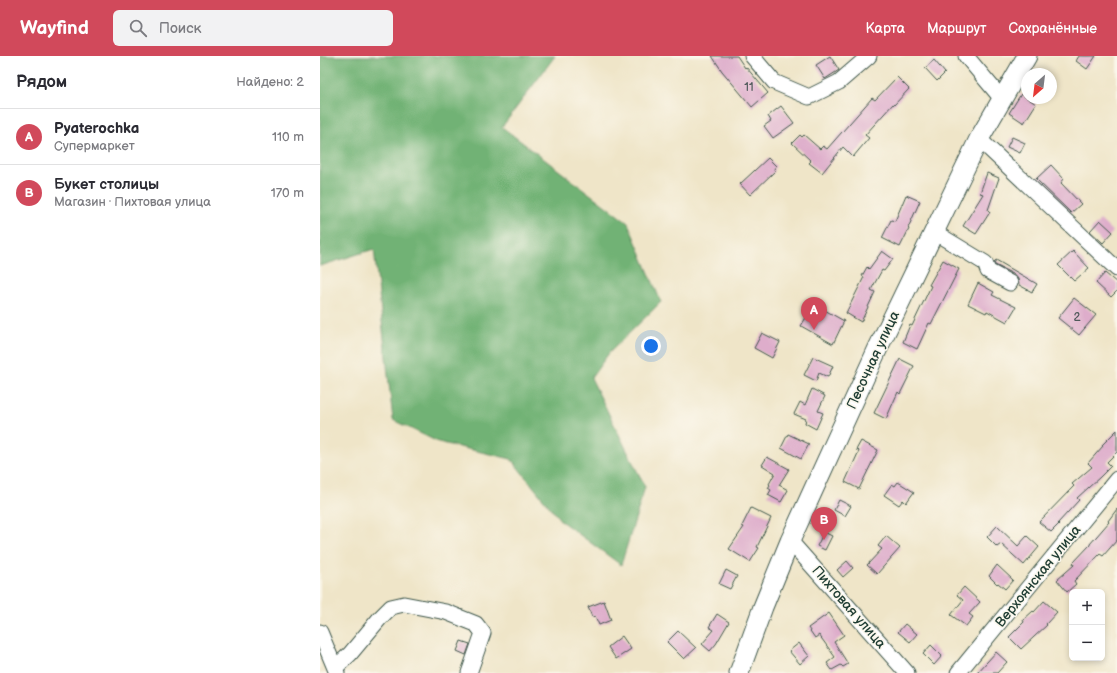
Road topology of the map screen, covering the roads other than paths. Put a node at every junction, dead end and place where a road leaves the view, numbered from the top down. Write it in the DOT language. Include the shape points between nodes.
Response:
graph roads {
  1 [pos="752,56"];
  2 [pos="869,56"];
  3 [pos="966,56"];
  4 [pos="1027,56"];
  5 [pos="1002,99"];
  6 [pos="979,139"];
  7 [pos="934,232"];
  8 [pos="1117,269"];
  9 [pos="1010,283"];
  10 [pos="1117,479"];
  11 [pos="790,541"];
  12 [pos="320,632"];
  13 [pos="336,670"];
  14 [pos="900,671"];
  15 [pos="469,673"];
  16 [pos="739,673"];
  17 [pos="958,673"];
  1 -- 2 [label="street" via="774,82 809,97 839,82"];
  3 -- 5 [label="street"];
  4 -- 5 [label="main road, Песочная улица"];
  5 -- 6 [label="main road, Песочная улица"];
  6 -- 7 [label="main road, Песочная улица"];
  6 -- 8 [label="street"];
  7 -- 9 [label="street" via="985,263 988,271"];
  7 -- 11 [label="main road, Песочная улица"];
  10 -- 17 [label="street, Верхоянская улица"];
  11 -- 14 [label="street, Пихтовая улица"];
  11 -- 16 [label="main road, Песочная улица"];
  12 -- 13 [label="street"];
  13 -- 15 [label="street" via="391,607 404,604 446,612 476,624 483,633"];
}
